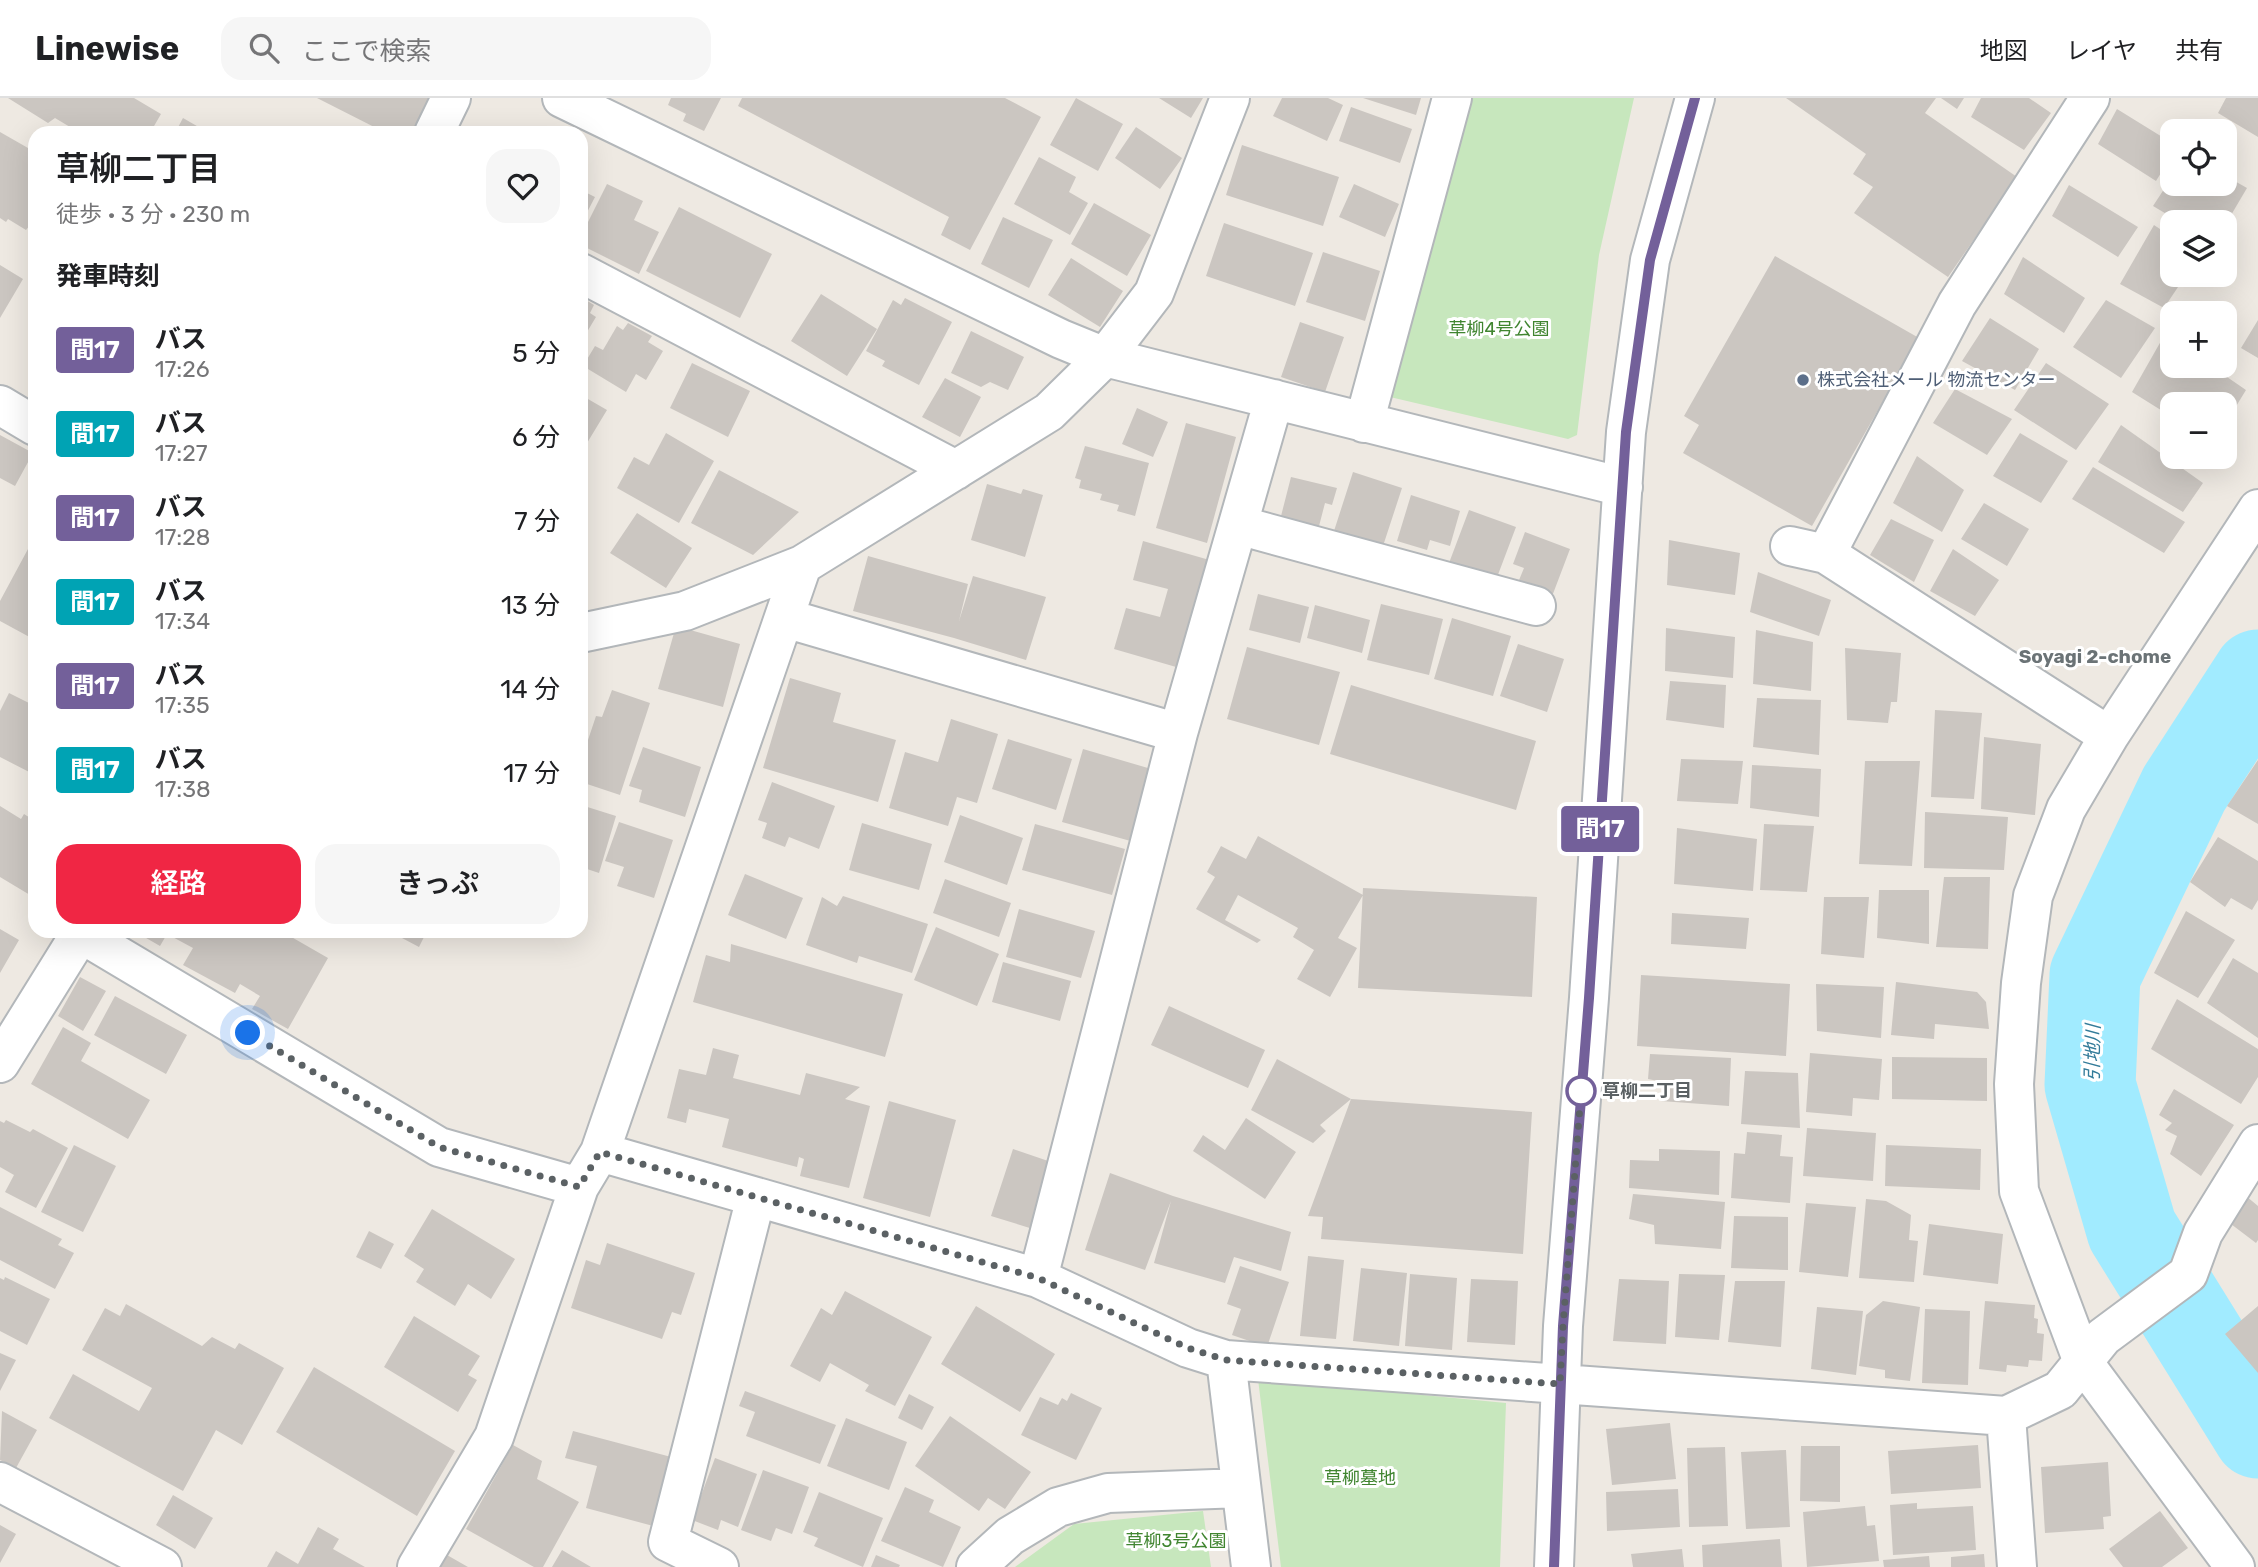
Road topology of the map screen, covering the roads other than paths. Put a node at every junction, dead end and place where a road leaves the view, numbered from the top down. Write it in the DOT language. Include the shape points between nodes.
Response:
graph roads {
  1 [pos="451,98"];
  2 [pos="562,98"];
  3 [pos="1230,98"];
  4 [pos="1452,98"];
  5 [pos="1695,98"];
  6 [pos="2090,98"];
  7 [pos="437,126"];
  8 [pos="588,277"];
  9 [pos="1105,357"];
  10 [pos="1274,399"];
  11 [pos="0,405"];
  12 [pos="28,422"];
  13 [pos="1364,423"];
  14 [pos="956,470"];
  15 [pos="1623,487"];
  16 [pos="2258,509"];
  17 [pos="1238,525"];
  18 [pos="802,565"];
  19 [pos="1536,606"];
  20 [pos="785,618"];
  21 [pos="588,632"];
  22 [pos="1178,733"];
  23 [pos="2109,736"];
  24 [pos="77,938"];
  25 [pos="91,938"];
  26 [pos="3,1053"];
  27 [pos="2258,1144"];
  28 [pos="600,1152"];
  29 [pos="579,1187"];
  30 [pos="756,1197"];
  31 [pos="1038,1278"];
  32 [pos="2093,1350"];
  33 [pos="1226,1360"];
  34 [pos="1560,1384"];
  35 [pos="2006,1416"];
  36 [pos="0,1482"];
  37 [pos="1241,1488"];
  38 [pos="162,1567"];
  39 [pos="417,1567"];
  40 [pos="719,1567"];
  41 [pos="976,1567"];
  42 [pos="1251,1567"];
  43 [pos="1554,1567"];
  44 [pos="2017,1567"];
  45 [pos="2235,1567"];
  1 -- 7 [label="street"];
  2 -- 9 [label="street"];
  3 -- 9 [label="street" via="1154,293"];
  4 -- 13 [label="street"];
  5 -- 15 [label="street" via="1650,260 1626,432"];
  6 -- 23 [label="street" via="1957,304 1808,550"];
  8 -- 14 [label="street"];
  9 -- 10 [label="street"];
  9 -- 14 [label="street" via="1049,412"];
  10 -- 13 [label="street"];
  10 -- 17 [label="street"];
  11 -- 12 [label="street"];
  13 -- 15 [label="street"];
  14 -- 18 [label="street"];
  15 -- 34 [label="street"];
  16 -- 23 [label="street"];
  17 -- 19 [label="street"];
  17 -- 22 [label="street"];
  18 -- 20 [label="street"];
  18 -- 21 [label="street" via="685,611"];
  20 -- 22 [label="street"];
  20 -- 28 [label="street"];
  22 -- 31 [label="street"];
  23 -- 32 [label="street" via="2066,809 2033,895 2014,1084 2019,1191"];
  24 -- 26 [label="street"];
  25 -- 29 [label="street" via="439,1147"];
  27 -- 32 [label="street" via="2203,1233 2188,1274"];
  28 -- 29 [label="street"];
  28 -- 30 [label="street"];
  29 -- 39 [label="street" via="494,1437"];
  30 -- 31 [label="street"];
  30 -- 40 [label="street" via="668,1542"];
  31 -- 33 [label="street" via="1188,1348"];
  32 -- 35 [label="street" via="2060,1390"];
  32 -- 45 [label="street"];
  33 -- 34 [label="street"];
  33 -- 37 [label="street"];
  34 -- 35 [label="street"];
  34 -- 43 [label="street"];
  35 -- 44 [label="street"];
  36 -- 38 [label="street"];
  37 -- 41 [label="street" via="1108,1493 1058,1507 1010,1536"];
  37 -- 42 [label="street"];
}
